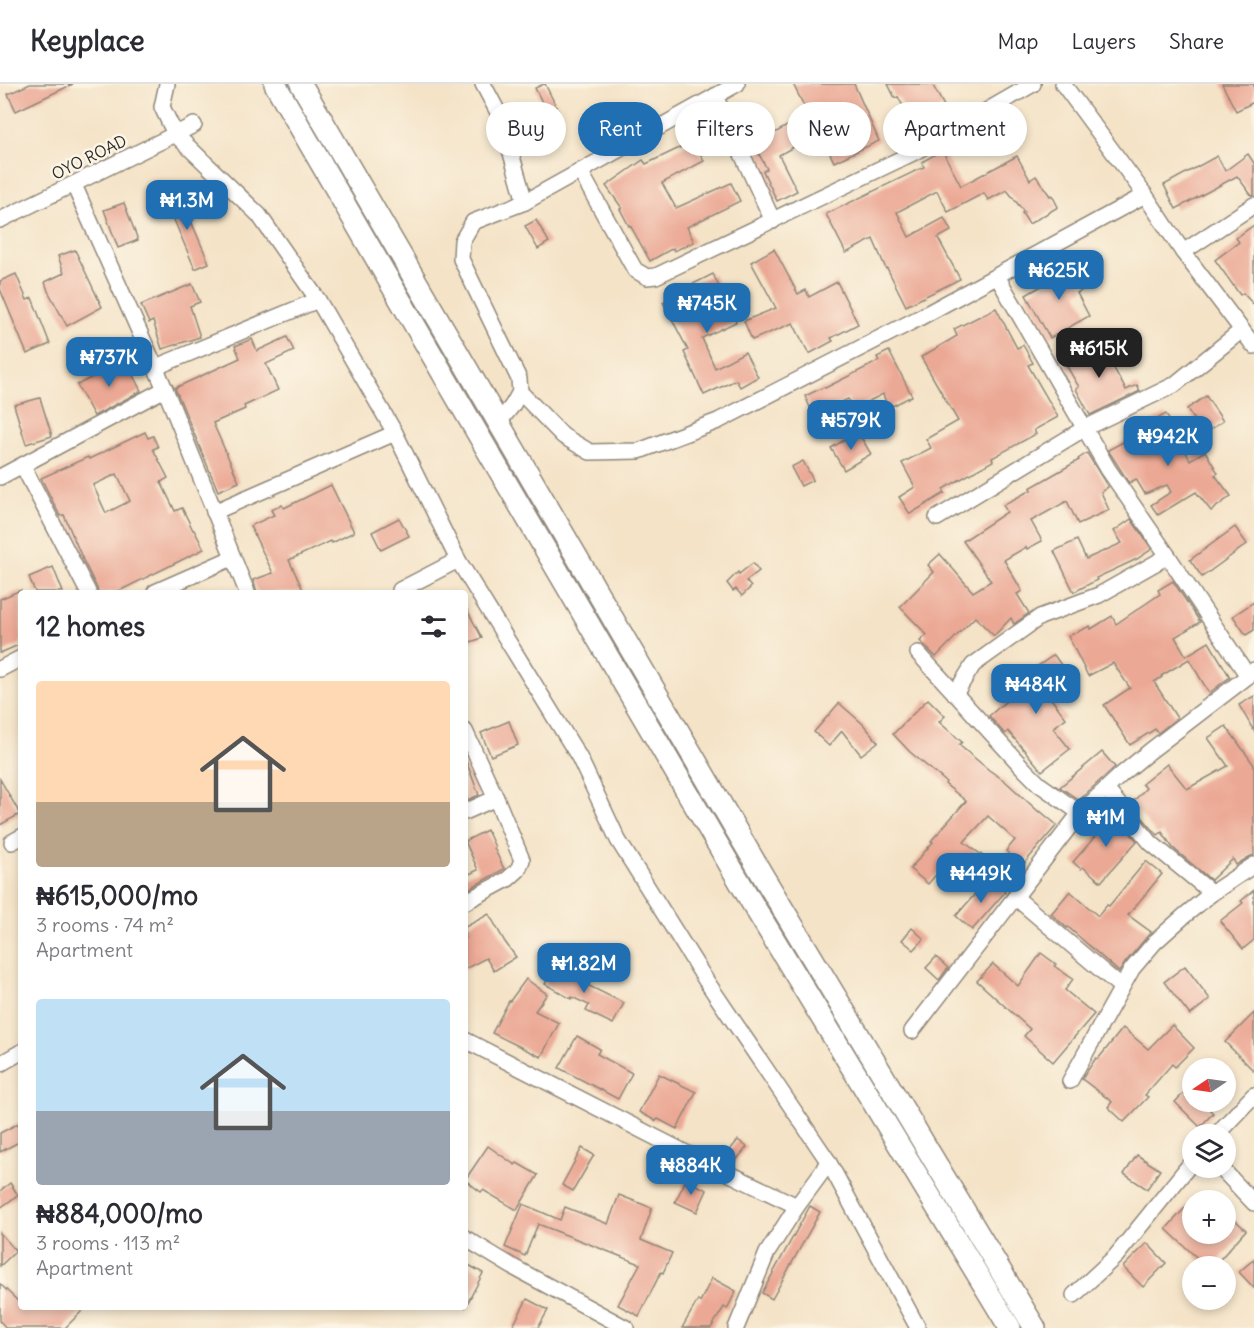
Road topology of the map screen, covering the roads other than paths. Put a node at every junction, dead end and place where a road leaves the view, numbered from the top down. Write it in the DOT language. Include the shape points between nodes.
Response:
graph roads {
  1 [pos="168,84"];
  2 [pos="276,84"];
  3 [pos="301,84"];
  4 [pos="483,84"];
  5 [pos="737,84"];
  6 [pos="1033,84"];
  7 [pos="1063,84"];
  8 [pos="715,96"];
  9 [pos="194,125"];
  10 [pos="175,134"];
  11 [pos="580,171"];
  12 [pos="74,184"];
  13 [pos="1145,195"];
  14 [pos="525,202"];
  15 [pos="1254,205"];
  16 [pos="0,220"];
  17 [pos="773,220"];
  18 [pos="1183,252"];
  19 [pos="997,276"];
  20 [pos="318,300"];
  21 [pos="1242,330"];
  22 [pos="1254,346"];
  23 [pos="156,368"];
  24 [pos="165,389"];
  25 [pos="520,392"];
  26 [pos="499,422"];
  27 [pos="1085,428"];
  28 [pos="395,433"];
  29 [pos="24,465"];
  30 [pos="0,477"];
  31 [pos="214,512"];
  32 [pos="936,518"];
  33 [pos="1168,556"];
  34 [pos="232,558"];
  35 [pos="458,560"];
  36 [pos="87,590"];
  37 [pos="160,590"];
  38 [pos="246,590"];
  39 [pos="403,590"];
  40 [pos="918,653"];
  41 [pos="18,660"];
  42 [pos="0,669"];
  43 [pos="1251,673"];
  44 [pos="955,694"];
  45 [pos="468,737"];
  46 [pos="1106,789"];
  47 [pos="496,798"];
  48 [pos="468,811"];
  49 [pos="1080,813"];
  50 [pos="1254,865"];
  51 [pos="1212,893"];
  52 [pos="1015,897"];
  53 [pos="468,900"];
  54 [pos="1121,987"];
  55 [pos="912,1031"];
  56 [pos="468,1042"];
  57 [pos="18,1054"];
  58 [pos="0,1064"];
  59 [pos="1070,1081"];
  60 [pos="1254,1095"];
  61 [pos="1226,1124"];
  62 [pos="828,1161"];
  63 [pos="1182,1174"];
  64 [pos="1230,1178"];
  65 [pos="1254,1203"];
  66 [pos="797,1206"];
  67 [pos="468,1240"];
  68 [pos="1074,1295"];
  69 [pos="626,1328"];
  70 [pos="736,1328"];
  71 [pos="918,1328"];
  72 [pos="1010,1328"];
  73 [pos="1035,1328"];
  1 -- 10 [label="street" via="162,107"];
  2 -- 72 [label="highway" via="752,903"];
  3 -- 26 [label="highway"];
  4 -- 14 [label="street" via="501,118"];
  5 -- 8 [label="street"];
  6 -- 17 [label="street" via="915,152"];
  7 -- 13 [label="street"];
  8 -- 11 [label="street"];
  8 -- 17 [label="street"];
  9 -- 10 [label="street, OYO ROAD"];
  10 -- 12 [label="street, OYO ROAD"];
  10 -- 20 [label="street" via="259,216"];
  11 -- 14 [label="street"];
  11 -- 17 [label="street" via="635,270 647,277"];
  12 -- 16 [label="street, OYO ROAD"];
  12 -- 23 [label="street"];
  13 -- 18 [label="street"];
  13 -- 19 [label="street"];
  14 -- 25 [label="street" via="473,222 462,241 461,259 519,379"];
  15 -- 18 [label="street"];
  18 -- 21 [label="street"];
  19 -- 25 [label="street" via="718,421 639,451 590,452 563,436"];
  19 -- 27 [label="street"];
  20 -- 23 [label="street"];
  20 -- 28 [label="street"];
  21 -- 22 [label="street"];
  21 -- 27 [label="street" via="1174,385"];
  23 -- 24 [label="street"];
  24 -- 29 [label="street"];
  24 -- 31 [label="street"];
  25 -- 26 [label="street"];
  26 -- 73 [label="highway" via="764,876"];
  27 -- 32 [label="street"];
  27 -- 33 [label="street" via="1108,469"];
  28 -- 31 [label="street"];
  28 -- 35 [label="street"];
  29 -- 30 [label="street"];
  29 -- 36 [label="street"];
  31 -- 34 [label="street"];
  33 -- 43 [label="street"];
  33 -- 44 [label="street" via="1099,595 1040,617 973,664"];
  34 -- 37 [label="street"];
  34 -- 38 [label="street"];
  35 -- 39 [label="street"];
  35 -- 62 [label="street" via="579,757 618,840 705,979"];
  40 -- 44 [label="street"];
  41 -- 42 [label="street"];
  43 -- 46 [label="street"];
  44 -- 49 [label="street" via="1024,770"];
  45 -- 47 [label="street"];
  46 -- 49 [label="street"];
  46 -- 51 [label="street" via="1151,843"];
  47 -- 48 [label="street"];
  47 -- 53 [label="street" via="522,860 508,879"];
  49 -- 52 [label="street"];
  50 -- 51 [label="street"];
  51 -- 54 [label="street" via="1155,942"];
  52 -- 54 [label="street"];
  52 -- 55 [label="street"];
  54 -- 59 [label="street"];
  56 -- 66 [label="street"];
  57 -- 58 [label="street"];
  60 -- 61 [label="street"];
  62 -- 66 [label="street"];
  62 -- 71 [label="street"];
  63 -- 68 [label="street" via="1116,1256"];
  64 -- 65 [label="street"];
  66 -- 70 [label="street" via="767,1253"];
  67 -- 69 [label="street"];
}
